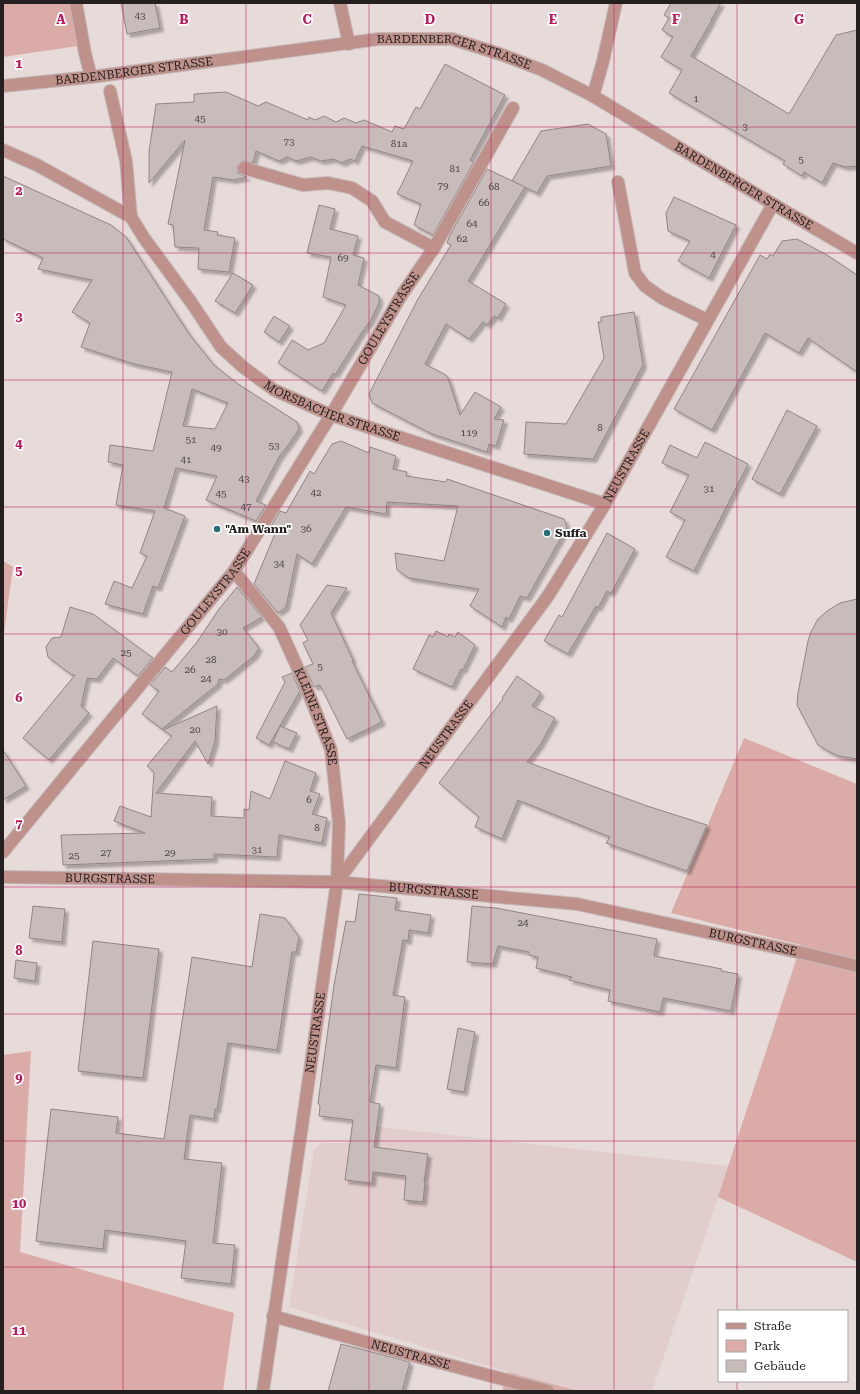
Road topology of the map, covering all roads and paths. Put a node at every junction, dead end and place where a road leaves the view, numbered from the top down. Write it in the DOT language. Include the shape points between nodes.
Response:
graph roads {
  1 [pos="76,3"];
  2 [pos="340,3"];
  3 [pos="616,3"];
  4 [pos="349,44"];
  5 [pos="92,77"];
  6 [pos="3,86"];
  7 [pos="110,92"];
  8 [pos="593,96"];
  9 [pos="513,108"];
  10 [pos="3,150"];
  11 [pos="244,168"];
  12 [pos="618,182"];
  13 [pos="773,204"];
  14 [pos="131,217"];
  15 [pos="434,248"];
  16 [pos="857,252"];
  17 [pos="707,320"];
  18 [pos="331,415"];
  19 [pos="605,504"];
  20 [pos="234,572"];
  21 [pos="3,852"];
  22 [pos="3,877"];
  23 [pos="337,882"];
  24 [pos="857,966"];
  25 [pos="273,1316"];
  26 [pos="263,1391"];
  27 [pos="548,1391"];
  1 -- 5 [label="street"];
  2 -- 4 [label="street"];
  3 -- 8 [label="street"];
  4 -- 5 [label="street, BARDENBERGER STRASSE"];
  4 -- 8 [label="street, BARDENBERGER STRASSE" via="379,40 452,39 542,70"];
  5 -- 6 [label="street, BARDENBERGER STRASSE"];
  7 -- 14 [label="street, MORSBACHER STRASSE" via="126,160"];
  8 -- 13 [label="street, BARDENBERGER STRASSE"];
  9 -- 15 [label="street, GOULEYSTRASSE"];
  10 -- 14 [label="street, MORSBACHER STRASSE" via="38,165"];
  11 -- 15 [label="street" via="303,185 328,183 352,188 372,201 385,222"];
  12 -- 17 [label="street" via="635,273 645,286 662,298"];
  13 -- 16 [label="street, BARDENBERGER STRASSE"];
  13 -- 17 [label="street, NEUSTRASSE"];
  14 -- 18 [label="street, MORSBACHER STRASSE" via="221,348 274,390"];
  15 -- 18 [label="street, GOULEYSTRASSE" via="401,296"];
  17 -- 19 [label="street, NEUSTRASSE"];
  18 -- 19 [label="street, MORSBACHER STRASSE"];
  18 -- 20 [label="street, GOULEYSTRASSE"];
  19 -- 23 [label="street, NEUSTRASSE" via="548,596"];
  20 -- 21 [label="street, GOULEYSTRASSE"];
  20 -- 23 [label="street, KLEINE STRASSE" via="279,627 331,750 339,822"];
  22 -- 23 [label="street, BURGSTRASSE"];
  23 -- 24 [label="street, BURGSTRASSE" via="576,904"];
  23 -- 25 [label="street, NEUSTRASSE"];
  25 -- 26 [label="street, NEUSTRASSE"];
  25 -- 27 [label="street, NEUSTRASSE"];
}
